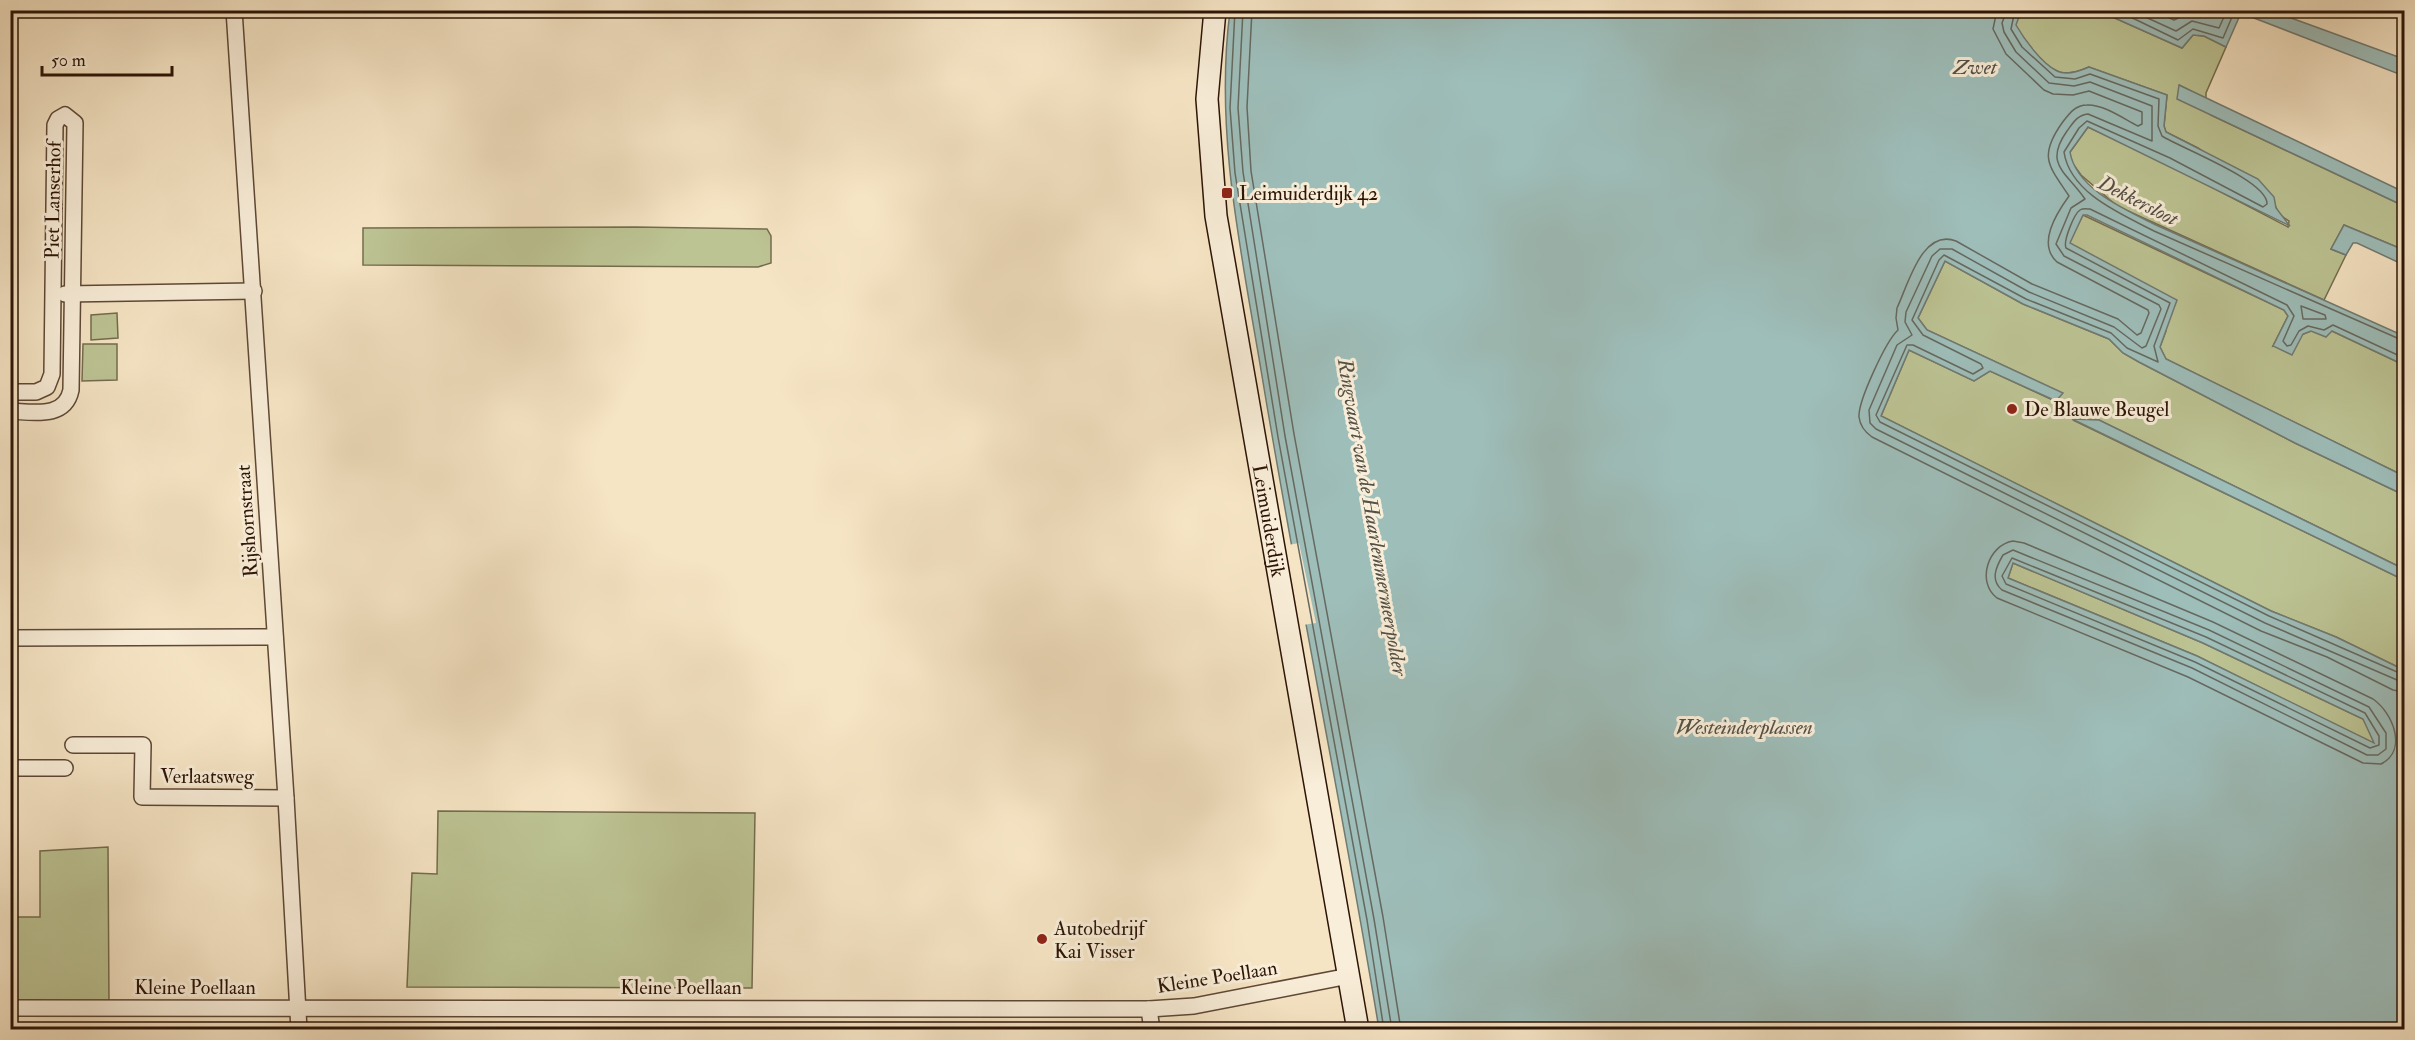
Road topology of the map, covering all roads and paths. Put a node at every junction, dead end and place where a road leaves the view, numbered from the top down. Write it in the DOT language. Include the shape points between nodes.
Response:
graph roads {
  1 [pos="234,10"];
  2 [pos="1215,10"];
  3 [pos="254,291"];
  4 [pos="73,293"];
  5 [pos="53,294"];
  6 [pos="47,387"];
  7 [pos="10,392"];
  8 [pos="64,405"];
  9 [pos="10,411"];
  10 [pos="275,637"];
  11 [pos="10,638"];
  12 [pos="73,745"];
  13 [pos="10,768"];
  14 [pos="65,768"];
  15 [pos="286,798"];
  16 [pos="1349,976"];
  17 [pos="297,1007"];
  18 [pos="10,1008"];
  19 [pos="1149,1010"];
  20 [pos="299,1029"];
  21 [pos="1152,1029"];
  22 [pos="1358,1029"];
  1 -- 3 [label="street, Rijshornstraat"];
  2 -- 16 [label="street, Leimuiderdijk" via="1207,99 1216,216"];
  3 -- 4 [label="street"];
  3 -- 10 [label="street, Rijshornstraat"];
  4 -- 5 [label="street"];
  4 -- 5 [label="street, Piet Lanserhof" via="75,123 65,115 55,125"];
  4 -- 8 [label="street, Piet Lanserhof" via="71,390"];
  5 -- 6 [label="street, Piet Lanserhof" via="52,374"];
  6 -- 7 [label="street" via="36,392"];
  6 -- 8 [label="street"];
  8 -- 9 [label="street" via="52,412"];
  10 -- 11 [label="street"];
  10 -- 15 [label="street, Rijshornstraat"];
  12 -- 15 [label="street, Verlaatsweg" via="143,745 142,797"];
  13 -- 14 [label="street"];
  15 -- 17 [label="street, Rijshornstraat"];
  16 -- 19 [label="street, Kleine Poellaan" via="1194,1006"];
  16 -- 22 [label="street, Leimuiderdijk"];
  17 -- 18 [label="street, Kleine Poellaan"];
  17 -- 19 [label="street, Kleine Poellaan"];
  17 -- 20 [label="street, Rijshornstraat"];
  19 -- 21 [label="street"];
}
